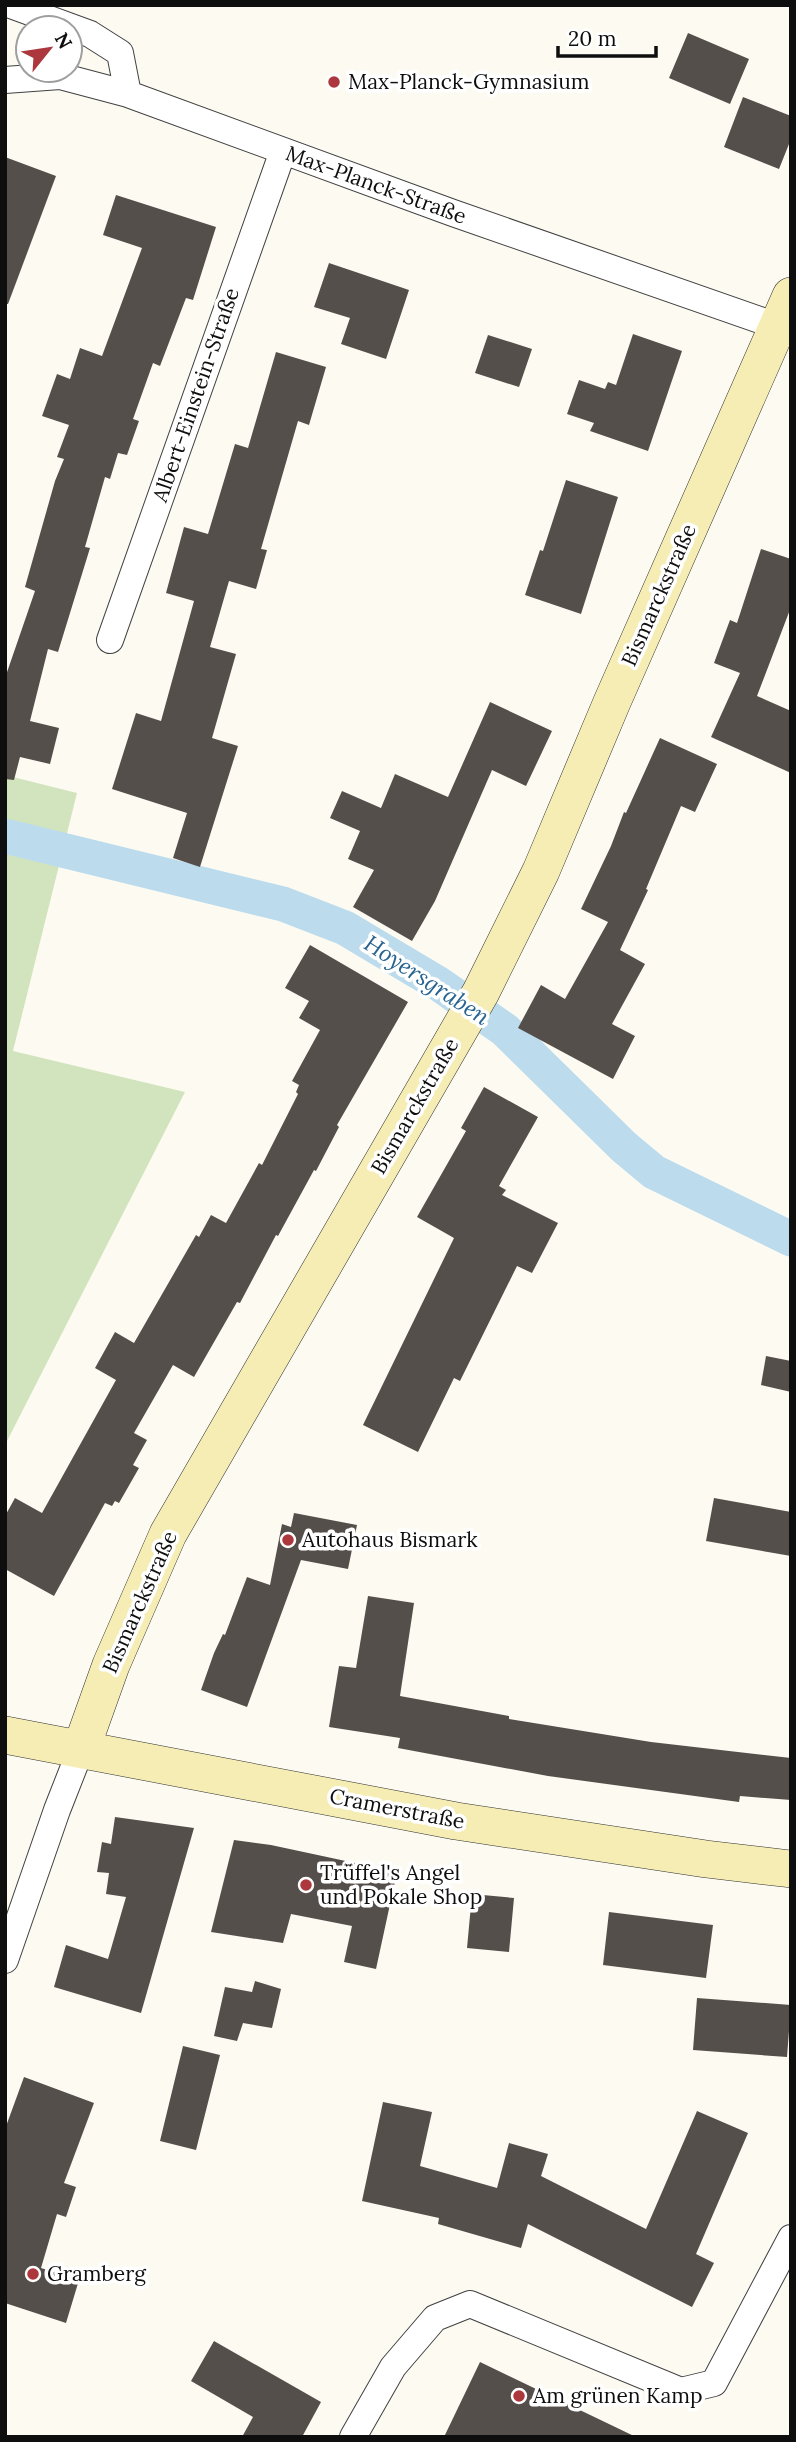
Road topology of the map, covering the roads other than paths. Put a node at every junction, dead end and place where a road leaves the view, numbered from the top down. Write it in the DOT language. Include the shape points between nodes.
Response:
graph roads {
  1 [pos="11,5"];
  2 [pos="5,80"];
  3 [pos="128,94"];
  4 [pos="283,151"];
  5 [pos="784,311"];
  6 [pos="110,640"];
  7 [pos="5,1735"];
  8 [pos="81,1749"];
  9 [pos="791,1869"];
  10 [pos="5,1960"];
  11 [pos="791,2238"];
  12 [pos="353,2437"];
  1 -- 3 [label="street" via="90,34 120,52"];
  2 -- 3 [label="street, Max-Planck-Straße" via="60,76"];
  3 -- 4 [label="street, Max-Planck-Straße"];
  4 -- 5 [label="street, Max-Planck-Straße"];
  4 -- 6 [label="street, Albert-Einstein-Straße"];
  5 -- 8 [label="main road, Bismarckstraße" via="541,871 481,992 168,1534 111,1665"];
  7 -- 8 [label="main road, Cramerstraße"];
  8 -- 9 [label="main road, Cramerstraße" via="456,1821"];
  8 -- 10 [label="street"];
  11 -- 12 [label="street" via="714,2383 681,2391 470,2304 435,2318 393,2367"];
}
